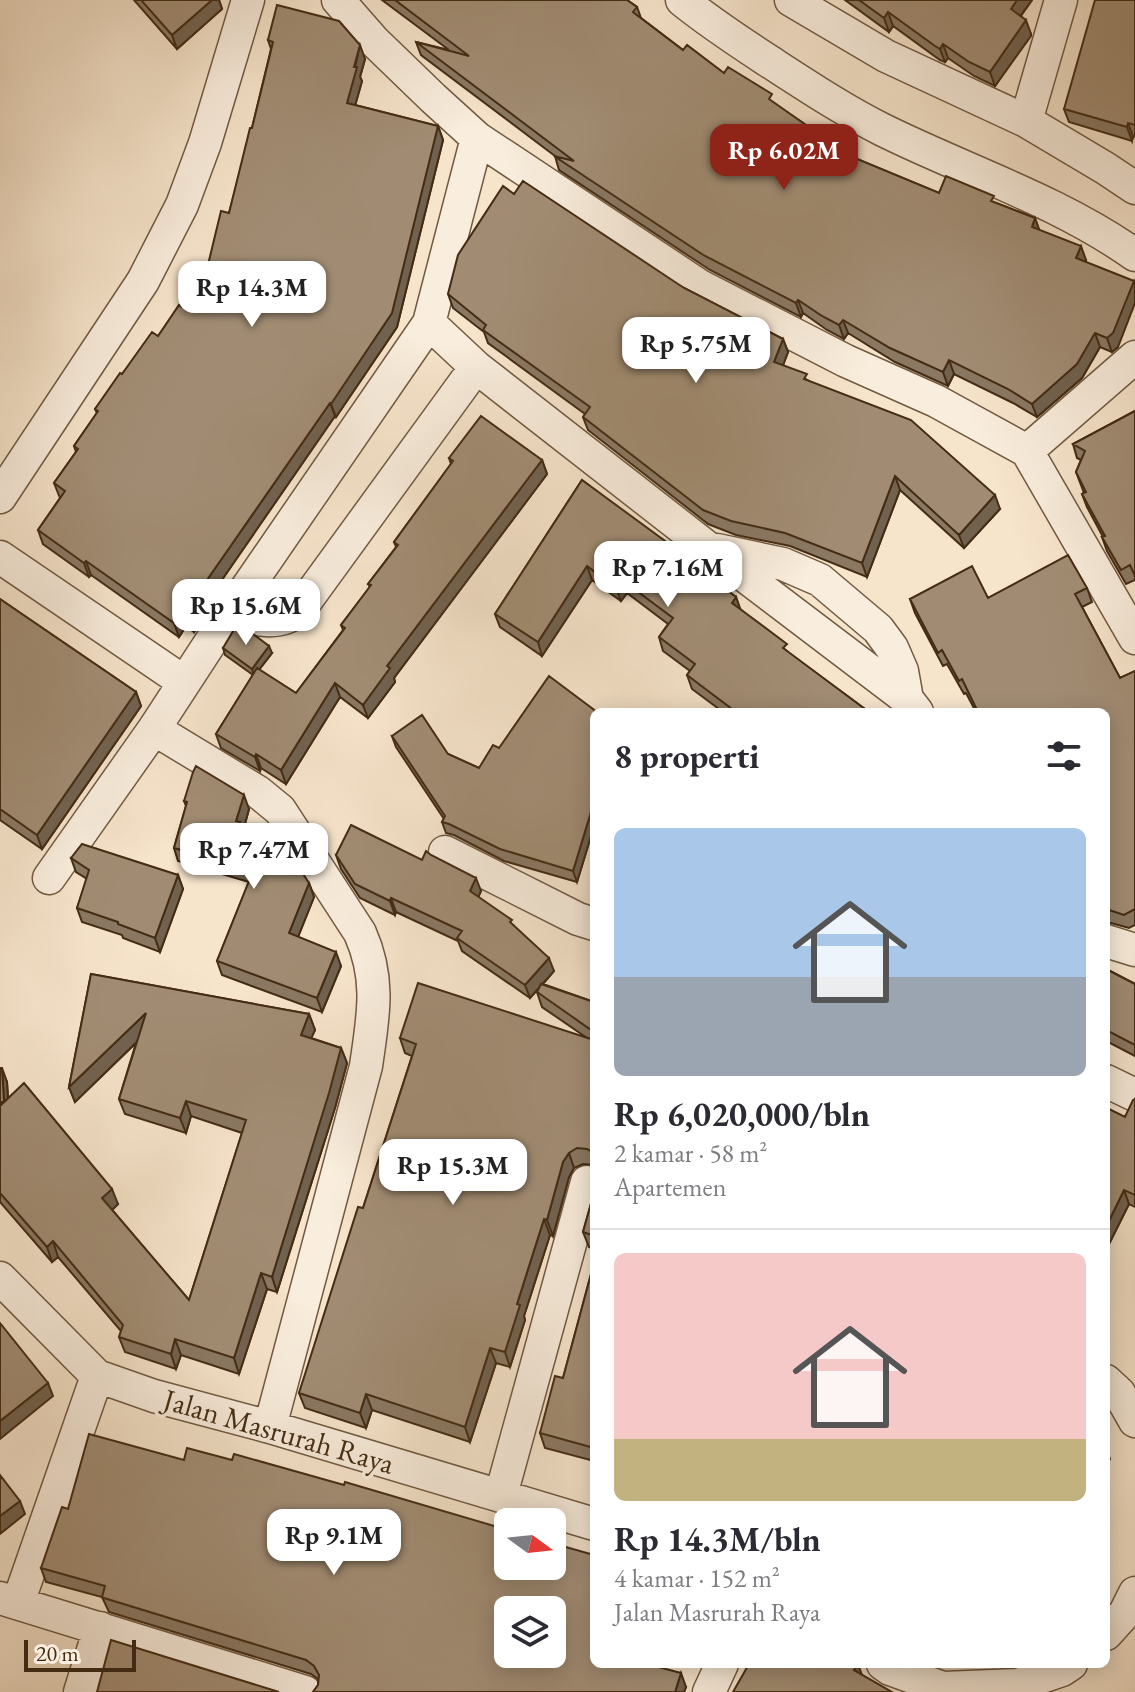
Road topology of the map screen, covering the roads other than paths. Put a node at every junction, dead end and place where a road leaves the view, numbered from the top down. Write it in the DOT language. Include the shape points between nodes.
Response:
graph roads {
  1 [pos="248,0"];
  2 [pos="338,0"];
  3 [pos="682,0"];
  4 [pos="791,0"];
  5 [pos="1061,0"];
  6 [pos="1026,121"];
  7 [pos="477,138"];
  8 [pos="1135,188"];
  9 [pos="1135,255"];
  10 [pos="429,323"];
  11 [pos="1135,357"];
  12 [pos="476,367"];
  13 [pos="1027,451"];
  14 [pos="0,497"];
  15 [pos="0,557"];
  16 [pos="229,614"];
  17 [pos="1135,638"];
  18 [pos="184,682"];
  19 [pos="912,705"];
  20 [pos="154,729"];
  21 [pos="445,852"];
  22 [pos="49,878"];
  23 [pos="590,923"];
  24 [pos="1110,942"];
  25 [pos="1135,950"];
  26 [pos="1110,1083"];
  27 [pos="1135,1095"];
  28 [pos="587,1182"];
  29 [pos="0,1278"];
  30 [pos="97,1376"];
  31 [pos="1120,1391"];
  32 [pos="1135,1421"];
  33 [pos="270,1427"];
  34 [pos="501,1495"];
  35 [pos="590,1523"];
  36 [pos="1135,1593"];
  37 [pos="9,1601"];
  38 [pos="100,1628"];
  39 [pos="1110,1630"];
  40 [pos="720,1668"];
  41 [pos="889,1668"];
  42 [pos="1063,1675"];
  43 [pos="1017,1688"];
  44 [pos="80,1692"];
  45 [pos="305,1692"];
  46 [pos="709,1692"];
  1 -- 14 [label="street" via="182,205 143,281"];
  2 -- 7 [label="street"];
  3 -- 9 [label="street" via="879,128 1050,206"];
  4 -- 6 [label="street" via="886,56"];
  5 -- 6 [label="street"];
  6 -- 8 [label="street"];
  7 -- 10 [label="street"];
  7 -- 13 [label="street" via="700,286"];
  10 -- 12 [label="street"];
  10 -- 16 [label="street"];
  11 -- 13 [label="street"];
  12 -- 16 [label="street" via="300,609 282,619"];
  12 -- 19 [label="street" via="708,548 783,564 820,580 885,638"];
  13 -- 17 [label="street"];
  15 -- 18 [label="street"];
  16 -- 18 [label="street"];
  18 -- 20 [label="street"];
  20 -- 22 [label="street"];
  20 -- 33 [label="street" via="280,810 360,933 373,971 366,1066"];
  21 -- 23 [label="street"];
  24 -- 25 [label="street"];
  26 -- 27 [label="street"];
  28 -- 34 [label="street"];
  29 -- 30 [label="street, Jalan Masrurah Raya"];
  30 -- 33 [label="street, Jalan Masrurah Raya"];
  30 -- 37 [label="street"];
  31 -- 32 [label="street"];
  33 -- 34 [label="street, Jalan Masrurah Raya"];
  34 -- 35 [label="street, Jalan Masrurah Raya"];
  36 -- 39 [label="street"];
  37 -- 38 [label="street"];
  38 -- 44 [label="street"];
  38 -- 45 [label="street"];
  40 -- 46 [label="street"];
  41 -- 43 [label="street" via="943,1688"];
  42 -- 43 [label="street"];
}
